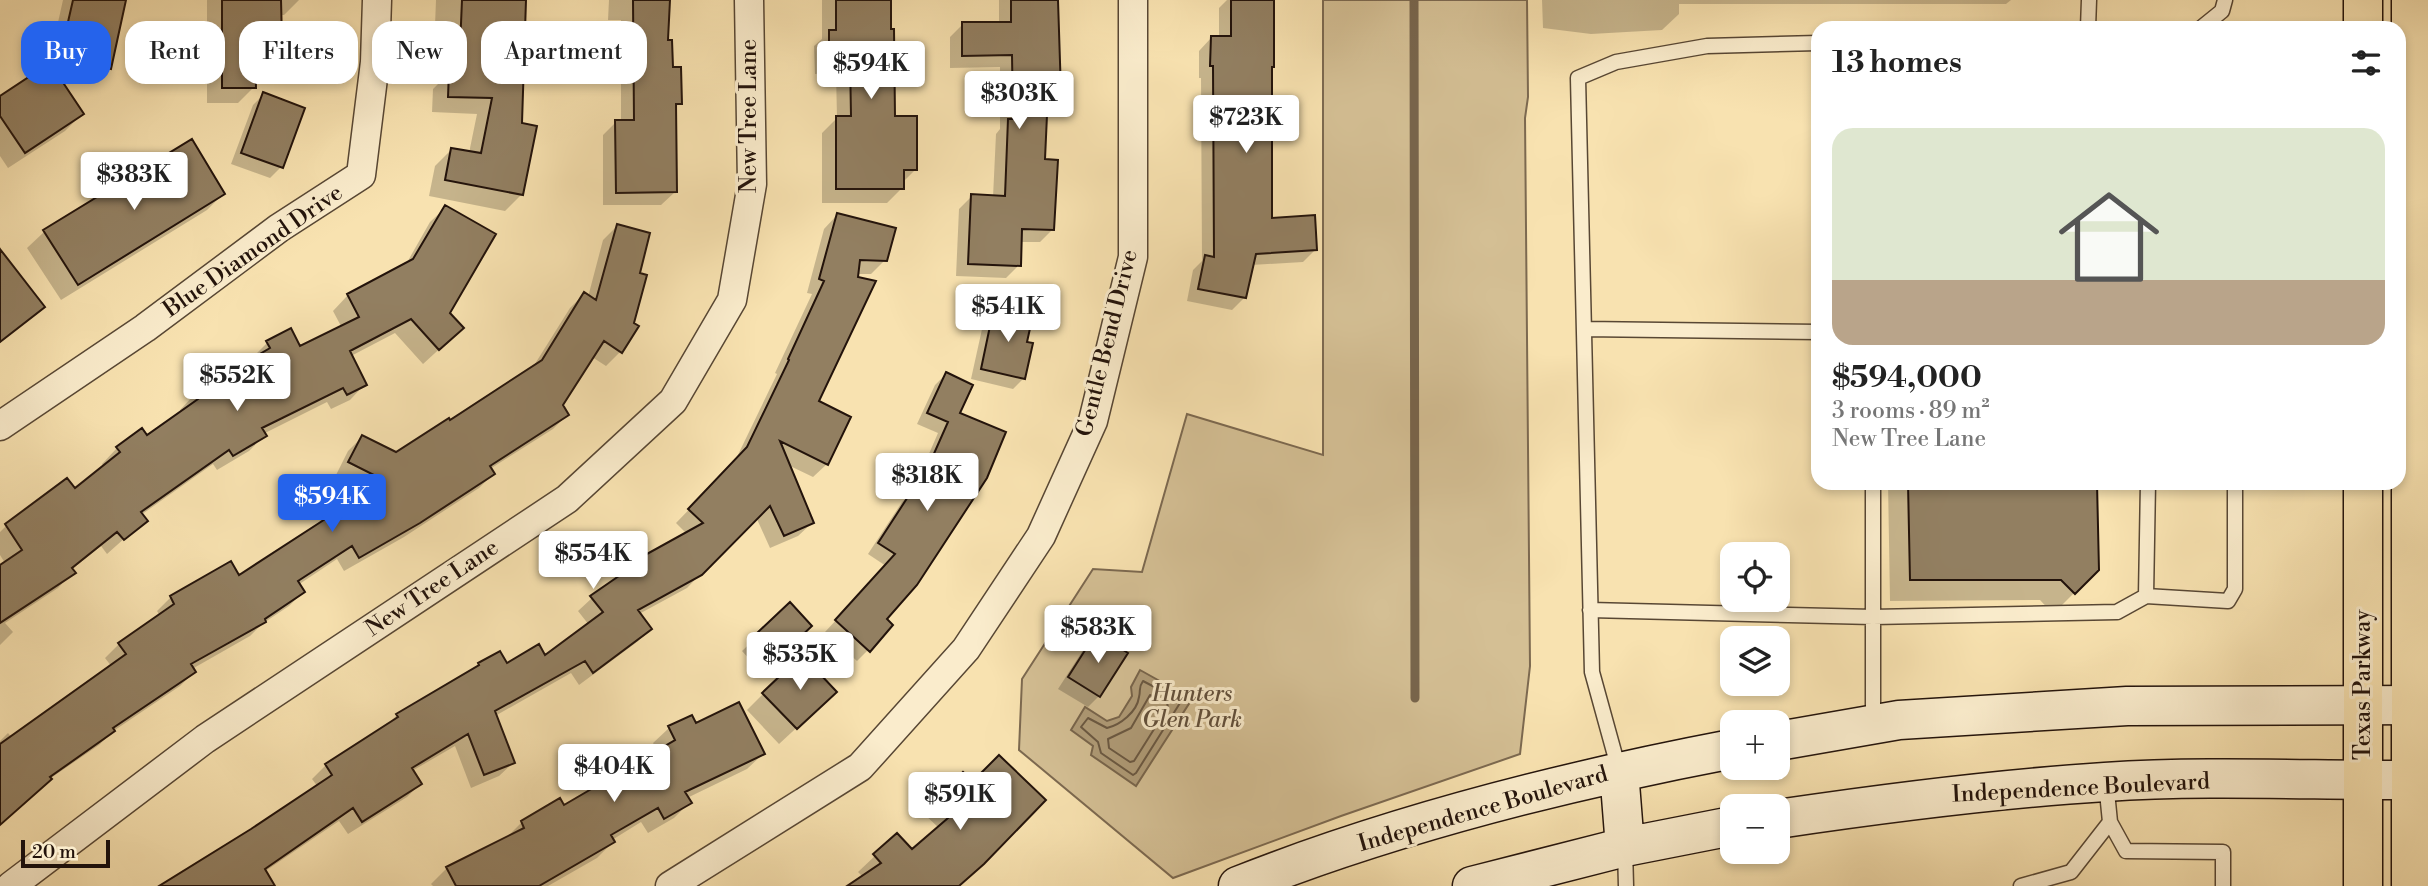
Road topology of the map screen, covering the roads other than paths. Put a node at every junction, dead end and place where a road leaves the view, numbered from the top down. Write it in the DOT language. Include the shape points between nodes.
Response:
graph roads {
  1 [pos="377,0"];
  2 [pos="749,0"];
  3 [pos="1133,0"];
  4 [pos="2089,0"];
  5 [pos="2225,0"];
  6 [pos="2363,0"];
  7 [pos="2411,0"];
  8 [pos="2088,21"];
  9 [pos="2209,21"];
  10 [pos="2363,21"];
  11 [pos="1811,43"];
  12 [pos="2420,255"];
  13 [pos="1584,329"];
  14 [pos="1811,332"];
  15 [pos="0,426"];
  16 [pos="1873,490"];
  17 [pos="2148,490"];
  18 [pos="2235,490"];
  19 [pos="2363,490"];
  20 [pos="2419,543"];
  21 [pos="2146,596"];
  22 [pos="1590,610"];
  23 [pos="1873,617"];
  24 [pos="2362,705"];
  25 [pos="2419,705"];
  26 [pos="1873,724"];
  27 [pos="1790,739"];
  28 [pos="1720,752"];
  29 [pos="1619,771"];
  30 [pos="2419,780"];
  31 [pos="2364,781"];
  32 [pos="2106,782"];
  33 [pos="1790,817"];
  34 [pos="2110,822"];
  35 [pos="1720,828"];
  36 [pos="1625,847"];
  37 [pos="11,886"];
  38 [pos="670,886"];
  39 [pos="1238,886"];
  40 [pos="1472,886"];
  41 [pos="1626,886"];
  42 [pos="2021,886"];
  43 [pos="2223,886"];
  44 [pos="2363,886"];
  45 [pos="2411,886"];
  1 -- 15 [label="street, Blue Diamond Drive" via="375,62 361,175"];
  2 -- 37 [label="street, New Tree Lane" via="752,184 732,300 673,401 567,499 205,739"];
  3 -- 38 [label="street, Gentle Bend Drive" via="1133,257 1093,421 1041,536 966,649 860,767"];
  4 -- 8 [label="lane"];
  5 -- 9 [label="lane" via="2222,10"];
  6 -- 10 [label="main road"];
  7 -- 12 [label="main road, Texas Parkway"];
  11 -- 13 [label="lane" via="1707,46 1616,62 1578,78"];
  12 -- 20 [label="main road, Texas Parkway"];
  13 -- 14 [label="lane"];
  13 -- 22 [label="lane"];
  16 -- 23 [label="lane"];
  17 -- 21 [label="lane"];
  18 -- 21 [label="lane" via="2235,589 2228,601"];
  19 -- 24 [label="main road, Texas Parkway"];
  20 -- 25 [label="main road, Texas Parkway"];
  21 -- 23 [label="lane" via="2117,612"];
  22 -- 23 [label="lane"];
  22 -- 29 [label="lane" via="1592,672"];
  23 -- 26 [label="lane"];
  24 -- 25 [label="main road"];
  24 -- 26 [label="main road" via="2127,706"];
  24 -- 31 [label="main road, Texas Parkway"];
  25 -- 30 [label="main road, Texas Parkway"];
  26 -- 27 [label="main road"];
  28 -- 29 [label="main road, Independence Boulevard"];
  29 -- 36 [label="main road"];
  29 -- 39 [label="main road, Independence Boulevard" via="1434,819"];
  30 -- 31 [label="main road, Independence Boulevard"];
  30 -- 45 [label="main road, Texas Parkway"];
  31 -- 32 [label="main road, Independence Boulevard"];
  31 -- 44 [label="main road, Texas Parkway"];
  32 -- 33 [label="main road, Independence Boulevard" via="1889,802"];
  32 -- 34 [label="lane"];
  34 -- 42 [label="lane" via="2071,872"];
  34 -- 43 [label="lane" via="2126,851 2223,852"];
  35 -- 36 [label="main road"];
  36 -- 40 [label="main road"];
  36 -- 41 [label="lane"];
}
